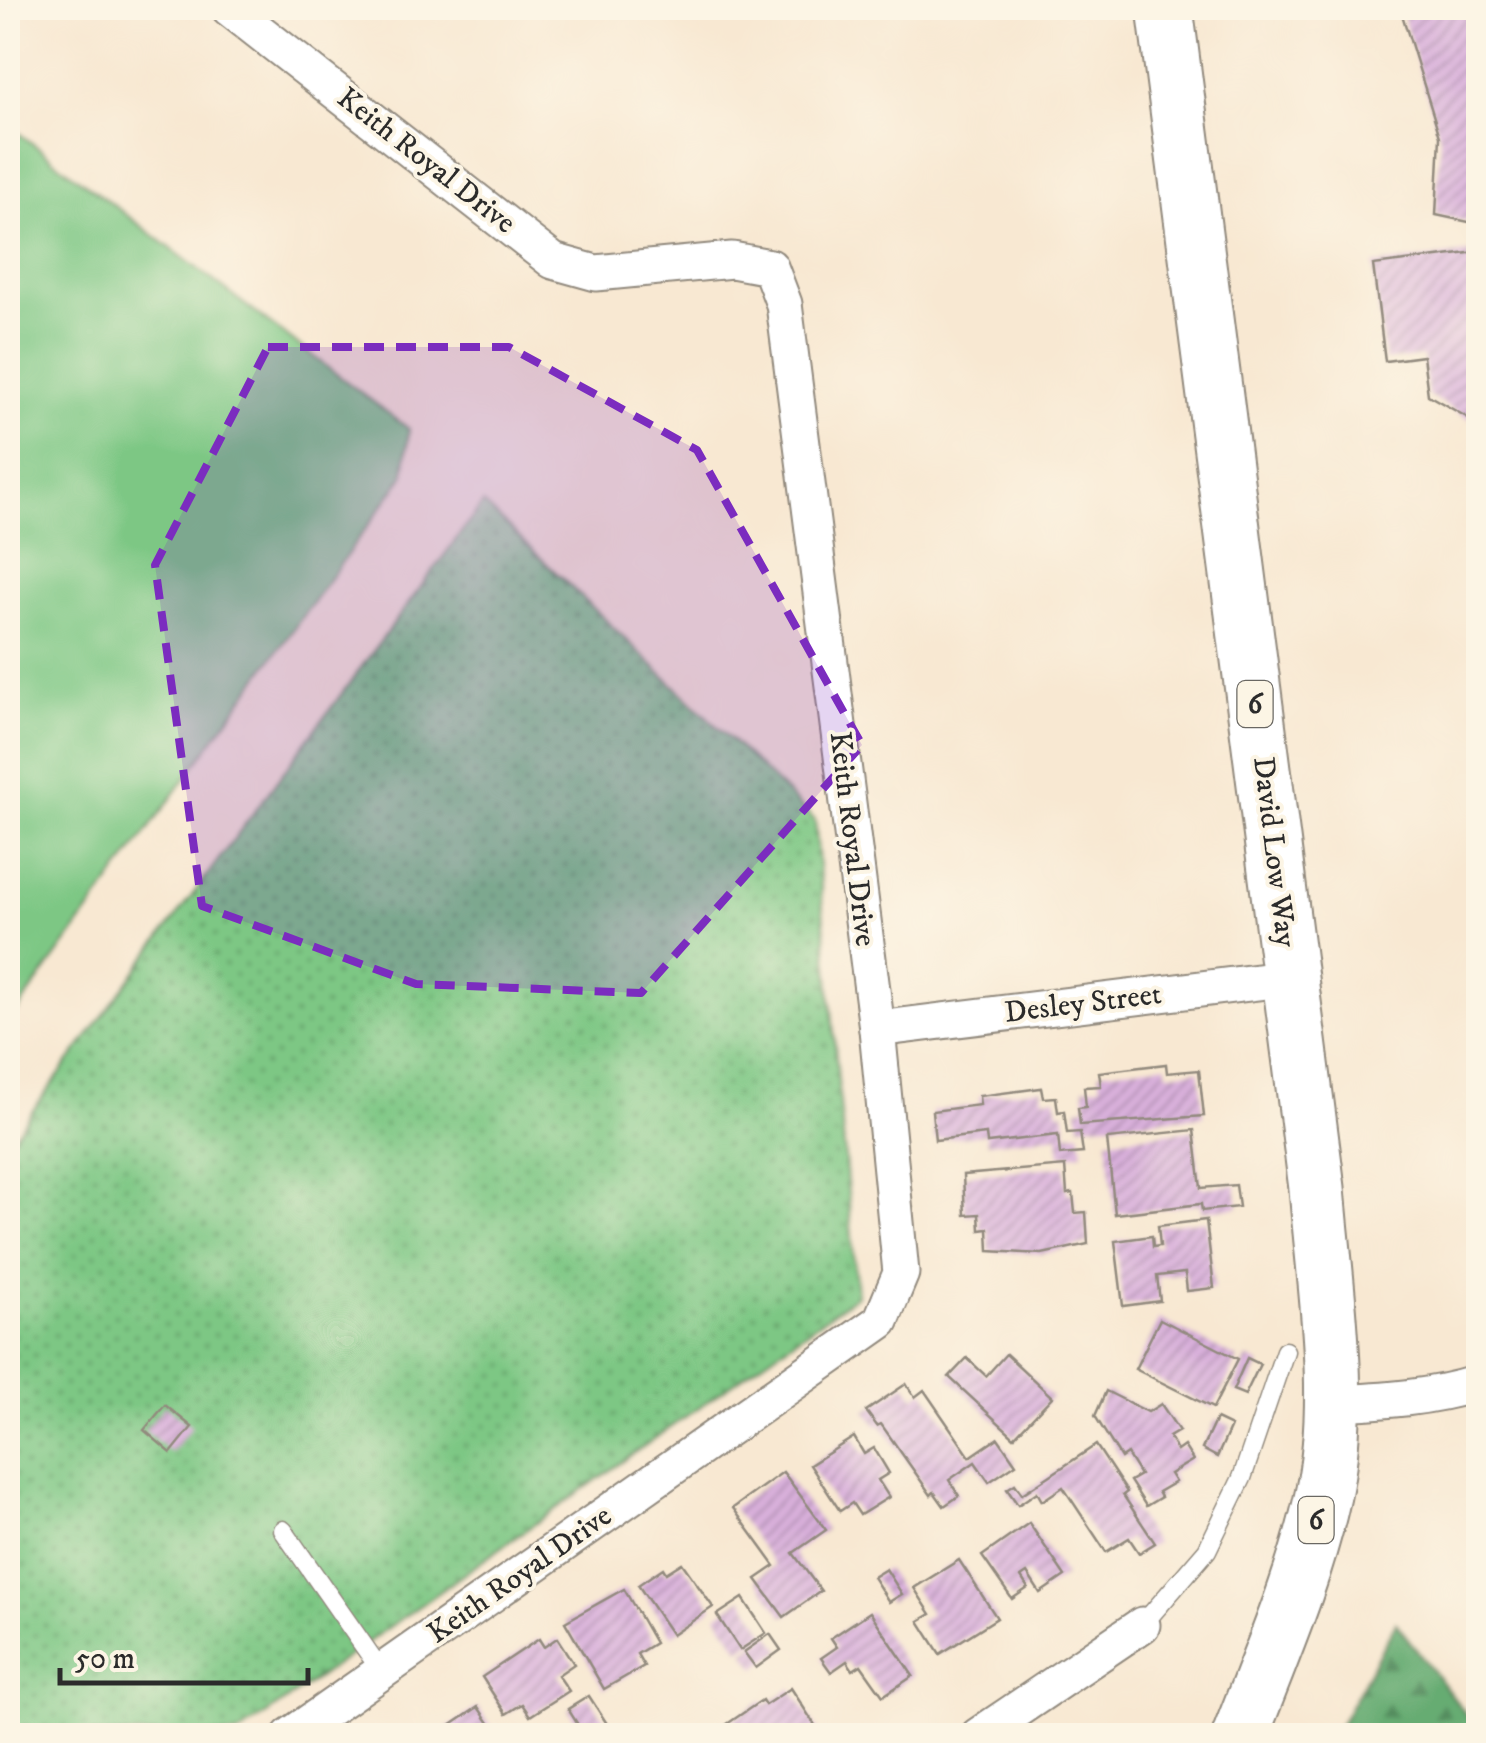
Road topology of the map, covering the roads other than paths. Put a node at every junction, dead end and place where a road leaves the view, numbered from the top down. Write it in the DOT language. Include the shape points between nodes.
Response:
graph roads {
  1 [pos="229,8"];
  2 [pos="1165,8"];
  3 [pos="1290,978"];
  4 [pos="876,1030"];
  5 [pos="1285,1351"];
  6 [pos="1478,1382"];
  7 [pos="1332,1403"];
  8 [pos="283,1530"];
  9 [pos="1142,1625"];
  10 [pos="1280,1632"];
  11 [pos="382,1672"];
  12 [pos="290,1736"];
  13 [pos="978,1736"];
  14 [pos="1214,1736"];
  15 [pos="1240,1736"];
  1 -- 4 [label="street, Keith Royal Drive" via="554,261 596,274 732,260 770,267 784,304"];
  2 -- 3 [label="main road, David Low Way / 6"];
  3 -- 4 [label="street, Desley Street"];
  3 -- 7 [label="main road, David Low Way / 6" via="1316,1188"];
  4 -- 11 [label="street, Keith Royal Drive" via="901,1273 881,1320"];
  5 -- 9 [label="lane" via="1242,1478 1207,1550"];
  6 -- 7 [label="street" via="1403,1400"];
  7 -- 10 [label="main road, David Low Way / 6" via="1323,1494"];
  8 -- 11 [label="lane"];
  9 -- 13 [label="street"];
  10 -- 14 [label="main road, David Low Way / 6"];
  10 -- 15 [label="main road, David Low Way / 6"];
  11 -- 12 [label="street, Keith Royal Drive"];
}
